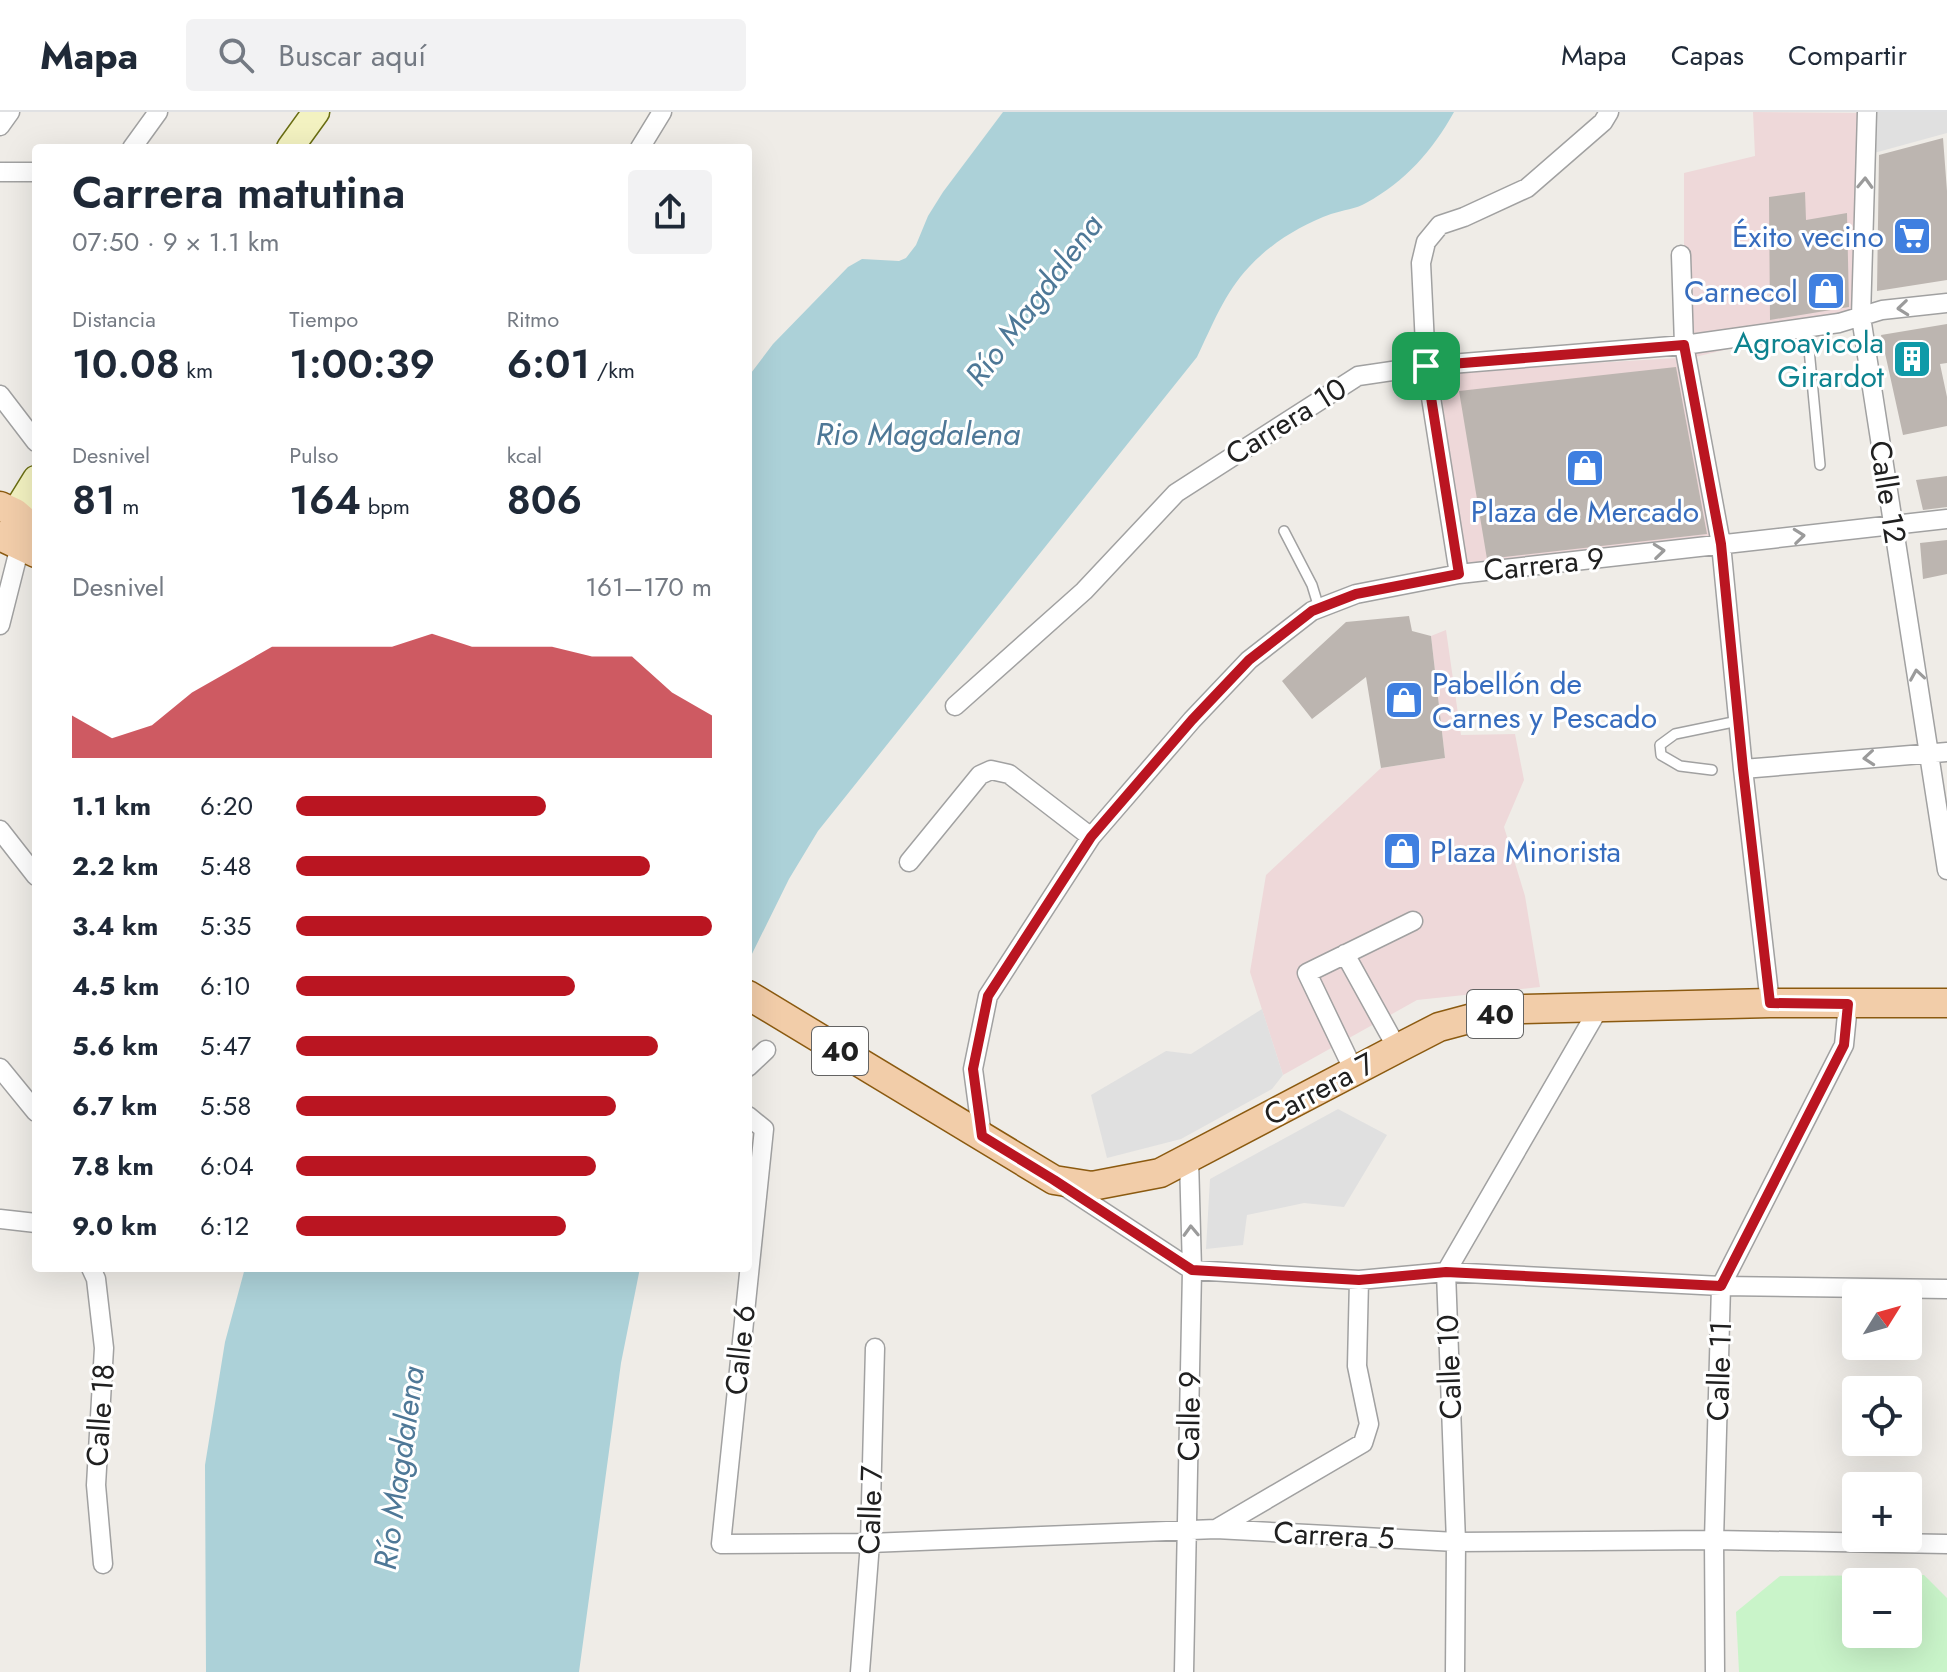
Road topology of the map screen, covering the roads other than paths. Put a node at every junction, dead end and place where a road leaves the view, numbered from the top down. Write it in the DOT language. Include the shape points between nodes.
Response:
graph roads {
  1 [pos="10,112"];
  2 [pos="158,112"];
  3 [pos="316,112"];
  4 [pos="1609,112"];
  5 [pos="1867,112"];
  6 [pos="659,113"];
  7 [pos="0,126"];
  8 [pos="135,144"];
  9 [pos="293,144"];
  10 [pos="642,144"];
  11 [pos="0,172"];
  12 [pos="32,172"];
  13 [pos="1681,255"];
  14 [pos="1947,303"];
  15 [pos="1861,317"];
  16 [pos="1807,328"];
  17 [pos="1684,345"];
  18 [pos="1426,366"];
  19 [pos="0,395"];
  20 [pos="32,437"];
  21 [pos="1820,465"];
  22 [pos="32,491"];
  23 [pos="1947,519"];
  24 [pos="1893,525"];
  25 [pos="18,531"];
  26 [pos="1284,531"];
  27 [pos="1721,544"];
  28 [pos="1459,574"];
  29 [pos="1319,608"];
  30 [pos="0,625"];
  31 [pos="955,706"];
  32 [pos="1738,721"];
  33 [pos="1938,752"];
  34 [pos="1743,769"];
  35 [pos="1712,770"];
  36 [pos="0,830"];
  37 [pos="1091,837"];
  38 [pos="909,862"];
  39 [pos="1947,870"];
  40 [pos="32,871"];
  41 [pos="1413,921"];
  42 [pos="1345,954"];
  43 [pos="752,997"];
  44 [pos="1770,1003"];
  45 [pos="1947,1003"];
  46 [pos="1848,1004"];
  47 [pos="1599,1008"];
  48 [pos="1397,1048"];
  49 [pos="766,1050"];
  50 [pos="752,1063"];
  51 [pos="0,1068"];
  52 [pos="1354,1071"];
  53 [pos="32,1107"];
  54 [pos="752,1119"];
  55 [pos="982,1136"];
  56 [pos="1189,1159"];
  57 [pos="1054,1180"];
  58 [pos="0,1219"];
  59 [pos="32,1223"];
  60 [pos="752,1245"];
  61 [pos="1192,1270"];
  62 [pos="93,1272"];
  63 [pos="749,1272"];
  64 [pos="1446,1272"];
  65 [pos="1359,1280"];
  66 [pos="1721,1286"];
  67 [pos="1947,1289"];
  68 [pos="875,1348"];
  69 [pos="1216,1529"];
  70 [pos="1187,1530"];
  71 [pos="1714,1540"];
  72 [pos="1456,1542"];
  73 [pos="870,1543"];
  74 [pos="721,1544"];
  75 [pos="1947,1544"];
  76 [pos="103,1564"];
  77 [pos="860,1672"];
  78 [pos="1184,1672"];
  79 [pos="1455,1672"];
  80 [pos="1715,1672"];
  1 -- 7 [label="street"];
  2 -- 8 [label="street"];
  3 -- 9 [label="street"];
  4 -- 18 [label="street" via="1527,188 1440,225 1426,242 1421,263"];
  15 -- 5 [label="street, Calle 12, one-way"];
  6 -- 10 [label="street"];
  11 -- 12 [label="street"];
  13 -- 17 [label="street"];
  14 -- 15 [label="street, Carrera 10, one-way"];
  15 -- 16 [label="street, Carrera 10"];
  15 -- 24 [label="street, Calle 12"];
  16 -- 17 [label="street, Carrera 10"];
  16 -- 21 [label="lane"];
  17 -- 18 [label="street, Carrera 10"];
  17 -- 27 [label="street"];
  18 -- 28 [label="street"];
  18 -- 31 [label="street, Carrera 10" via="1358,376 1176,493 1084,591"];
  19 -- 20 [label="street"];
  22 -- 25 [label="street"];
  23 -- 24 [label="street, Carrera 9"];
  27 -- 24 [label="street, Carrera 9, one-way"];
  33 -- 24 [label="street, Calle 12, one-way"];
  25 -- 30 [label="street"];
  26 -- 29 [label="lane"];
  28 -- 27 [label="street, Carrera 9, one-way"];
  27 -- 32 [label="street"];
  28 -- 29 [label="street, Carrera 9" via="1356,594"];
  29 -- 37 [label="street, Carrera 9" via="1249,660"];
  32 -- 34 [label="street"];
  32 -- 35 [label="lane" via="1675,734 1660,745 1661,755 1680,766"];
  33 -- 34 [label="street, one-way"];
  33 -- 39 [label="street, Calle 12"];
  34 -- 44 [label="street"];
  36 -- 40 [label="street"];
  37 -- 38 [label="street" via="1009,774 991,770 980,775"];
  37 -- 55 [label="street, Carrera 9" via="988,996 973,1069"];
  41 -- 42 [label="street"];
  42 -- 48 [label="street"];
  42 -- 52 [label="street" via="1307,973"];
  43 -- 55 [label="main road, Carrera 7 / 40"];
  44 -- 46 [label="main road, Carrera 7 / 40"];
  44 -- 47 [label="main road, Carrera 7 / 40"];
  45 -- 46 [label="main road, Carrera 7 / 40"];
  46 -- 66 [label="street, Calle 11" via="1844,1045"];
  47 -- 48 [label="main road, Carrera 7 / 40" via="1523,1009 1480,1016 1439,1027"];
  47 -- 64 [label="street, Calle 10"];
  48 -- 52 [label="main road, Carrera 7 / 40"];
  49 -- 50 [label="street"];
  51 -- 53 [label="street"];
  52 -- 56 [label="main road, Carrera 7 / 40"];
  54 -- 60 [label="street, Calle 6" via="764,1129"];
  55 -- 57 [label="main road, Carrera 7 / 40"];
  56 -- 57 [label="main road, Carrera 7 / 40" via="1130,1181 1092,1186"];
  61 -- 56 [label="street, Calle 9, one-way"];
  57 -- 61 [label="street"];
  58 -- 59 [label="street"];
  61 -- 65 [label="street"];
  61 -- 70 [label="street, Calle 9"];
  62 -- 76 [label="street, Calle 18" via="104,1348 96,1485"];
  63 -- 74 [label="street, Calle 6"];
  64 -- 65 [label="street"];
  64 -- 66 [label="street"];
  64 -- 72 [label="street, Calle 10"];
  65 -- 69 [label="street" via="1357,1366 1369,1424 1363,1443"];
  66 -- 67 [label="street"];
  66 -- 71 [label="street, Calle 11"];
  68 -- 73 [label="street, Calle 7"];
  69 -- 70 [label="street, Carrera 5"];
  69 -- 72 [label="street, Carrera 5"];
  70 -- 73 [label="street, Carrera 5"];
  70 -- 78 [label="street, Calle 9"];
  71 -- 72 [label="street, Carrera 5"];
  71 -- 75 [label="street, Carrera 5"];
  71 -- 80 [label="street, Calle 11"];
  72 -- 79 [label="street, Calle 10"];
  73 -- 74 [label="street, Carrera 5"];
  73 -- 77 [label="street, Calle 7"];
}
